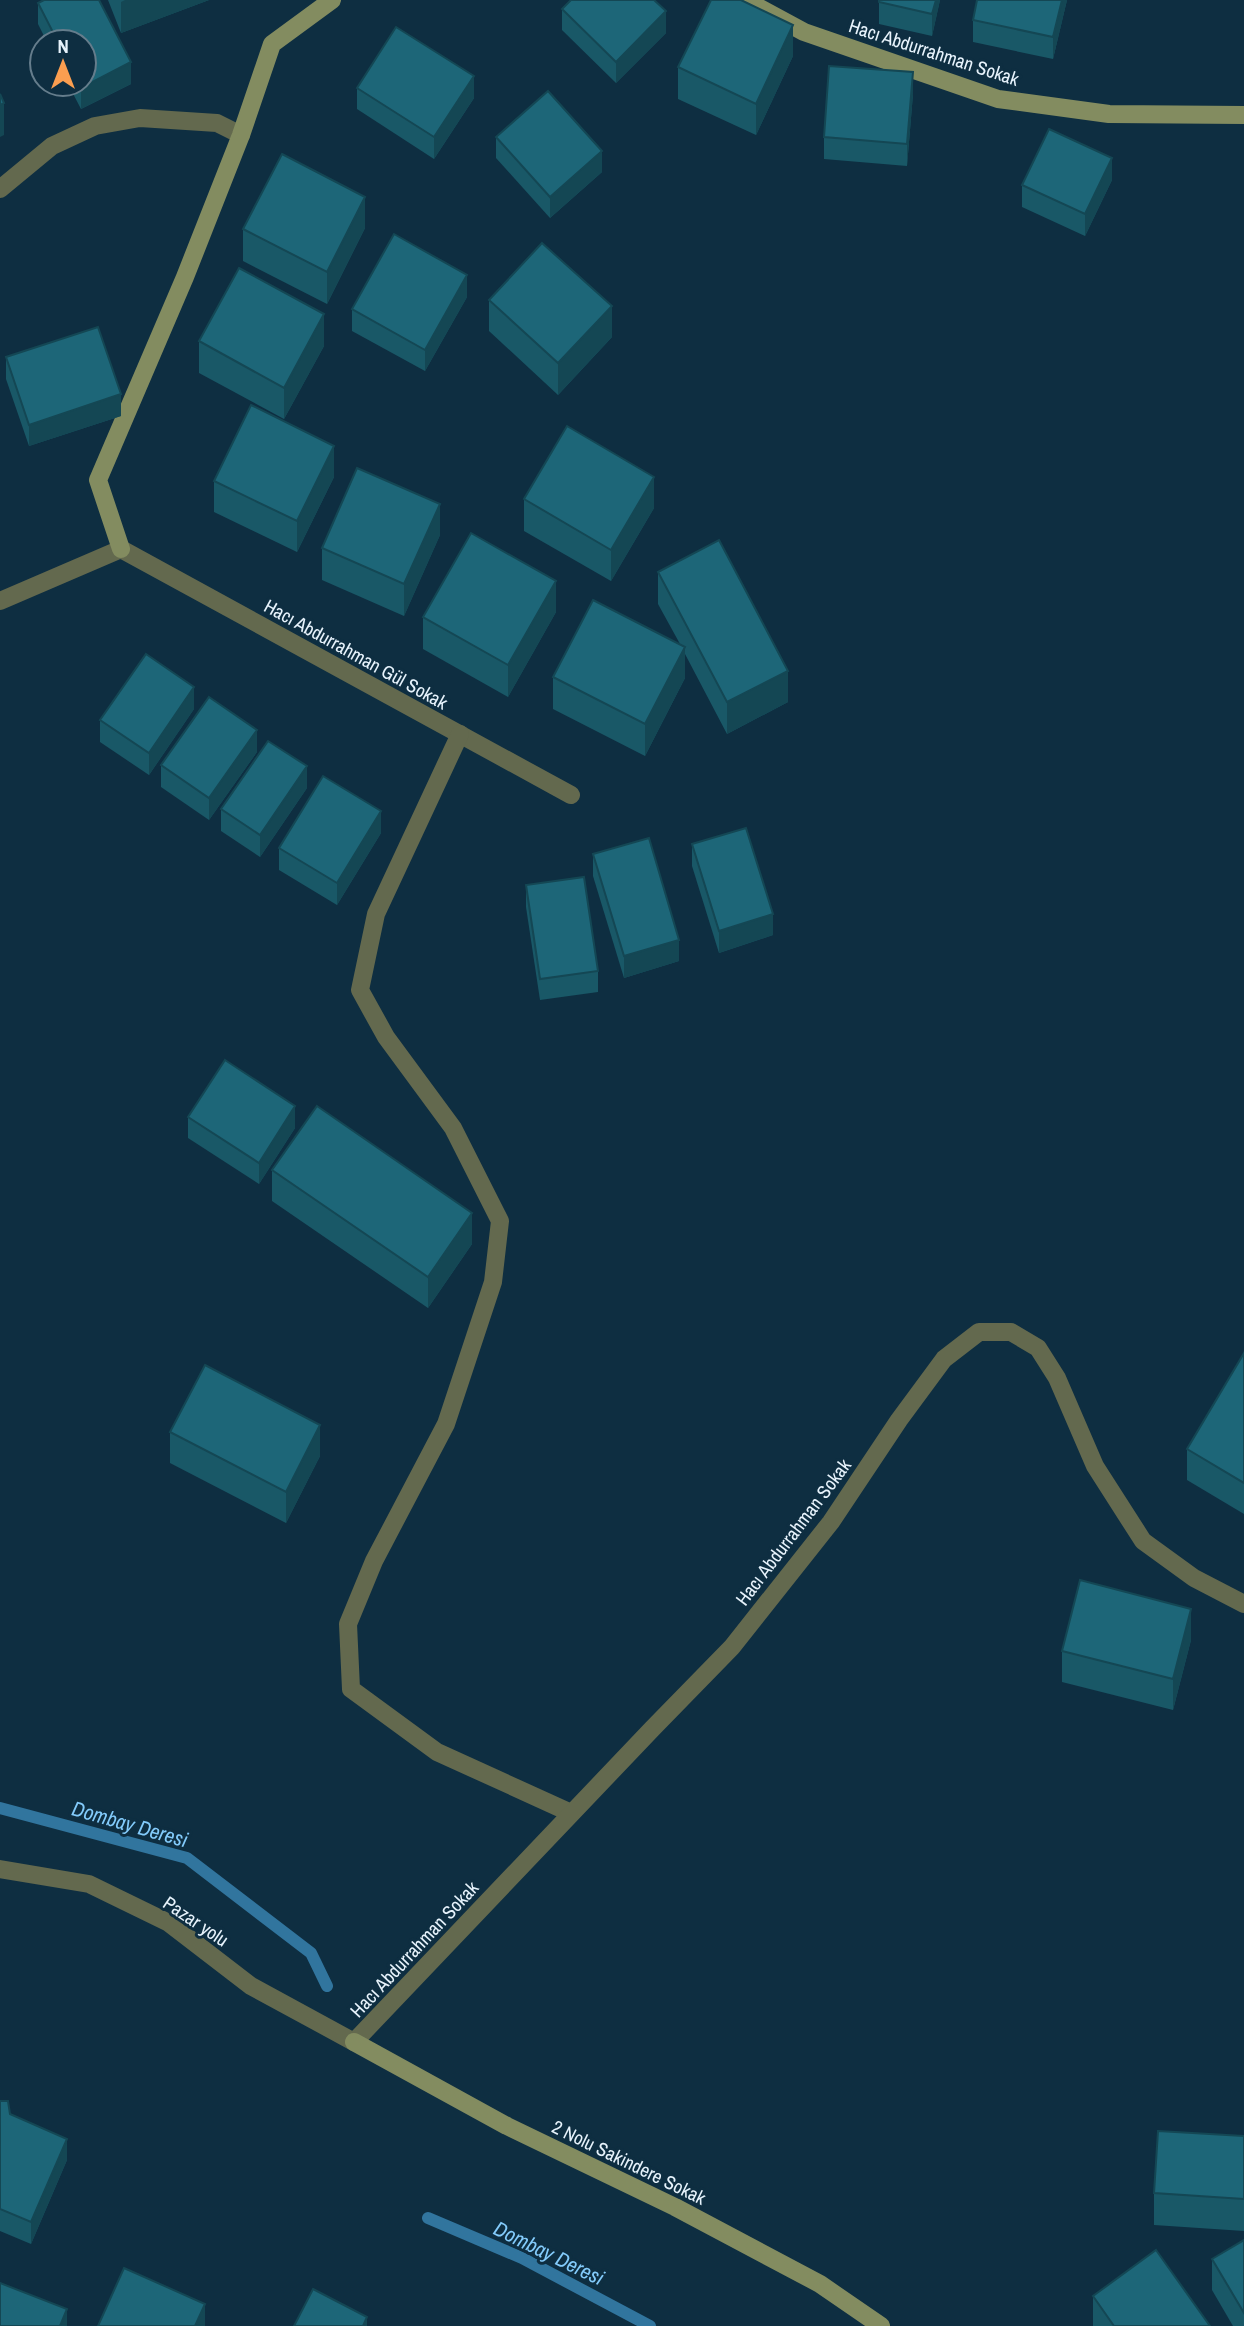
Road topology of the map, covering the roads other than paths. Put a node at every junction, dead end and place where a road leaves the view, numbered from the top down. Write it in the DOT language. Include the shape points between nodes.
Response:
graph roads {
  1 [pos="331,0"];
  2 [pos="746,0"];
  3 [pos="1244,115"];
  4 [pos="241,135"];
  5 [pos="0,189"];
  6 [pos="121,549"];
  7 [pos="0,601"];
  8 [pos="460,734"];
  9 [pos="572,795"];
  10 [pos="1244,1604"];
  11 [pos="572,1813"];
  12 [pos="0,1869"];
  13 [pos="354,2042"];
  14 [pos="881,2326"];
  1 -- 4 [label="street" via="272,44"];
  2 -- 3 [label="street, Hacı Abdurrahman Sokak" via="804,32 998,99 1109,114"];
  4 -- 5 [label="street" via="217,123 140,118 96,126 52,146"];
  4 -- 6 [label="street" via="99,480"];
  6 -- 7 [label="street"];
  6 -- 8 [label="street, Hacı Abdurrahman Gül Sokak"];
  8 -- 9 [label="street, Hacı Abdurrahman Gül Sokak"];
  8 -- 11 [label="street" via="376,914 360,990 386,1037 453,1128 500,1221 493,1282 446,1424 374,1561 348,1624 351,1689 437,1752"];
  10 -- 11 [label="street, Hacı Abdurrahman Sokak" via="1194,1578 1143,1541 1094,1466 1057,1378 1038,1348 1012,1332 979,1332 944,1359 831,1522 732,1647"];
  11 -- 13 [label="street, Hacı Abdurrahman Sokak"];
  12 -- 13 [label="street, Pazar yolu" via="89,1884 169,1923 251,1986"];
  13 -- 14 [label="street, 2 Nolu Sakindere Sokak" via="507,2126 820,2284"];
}
